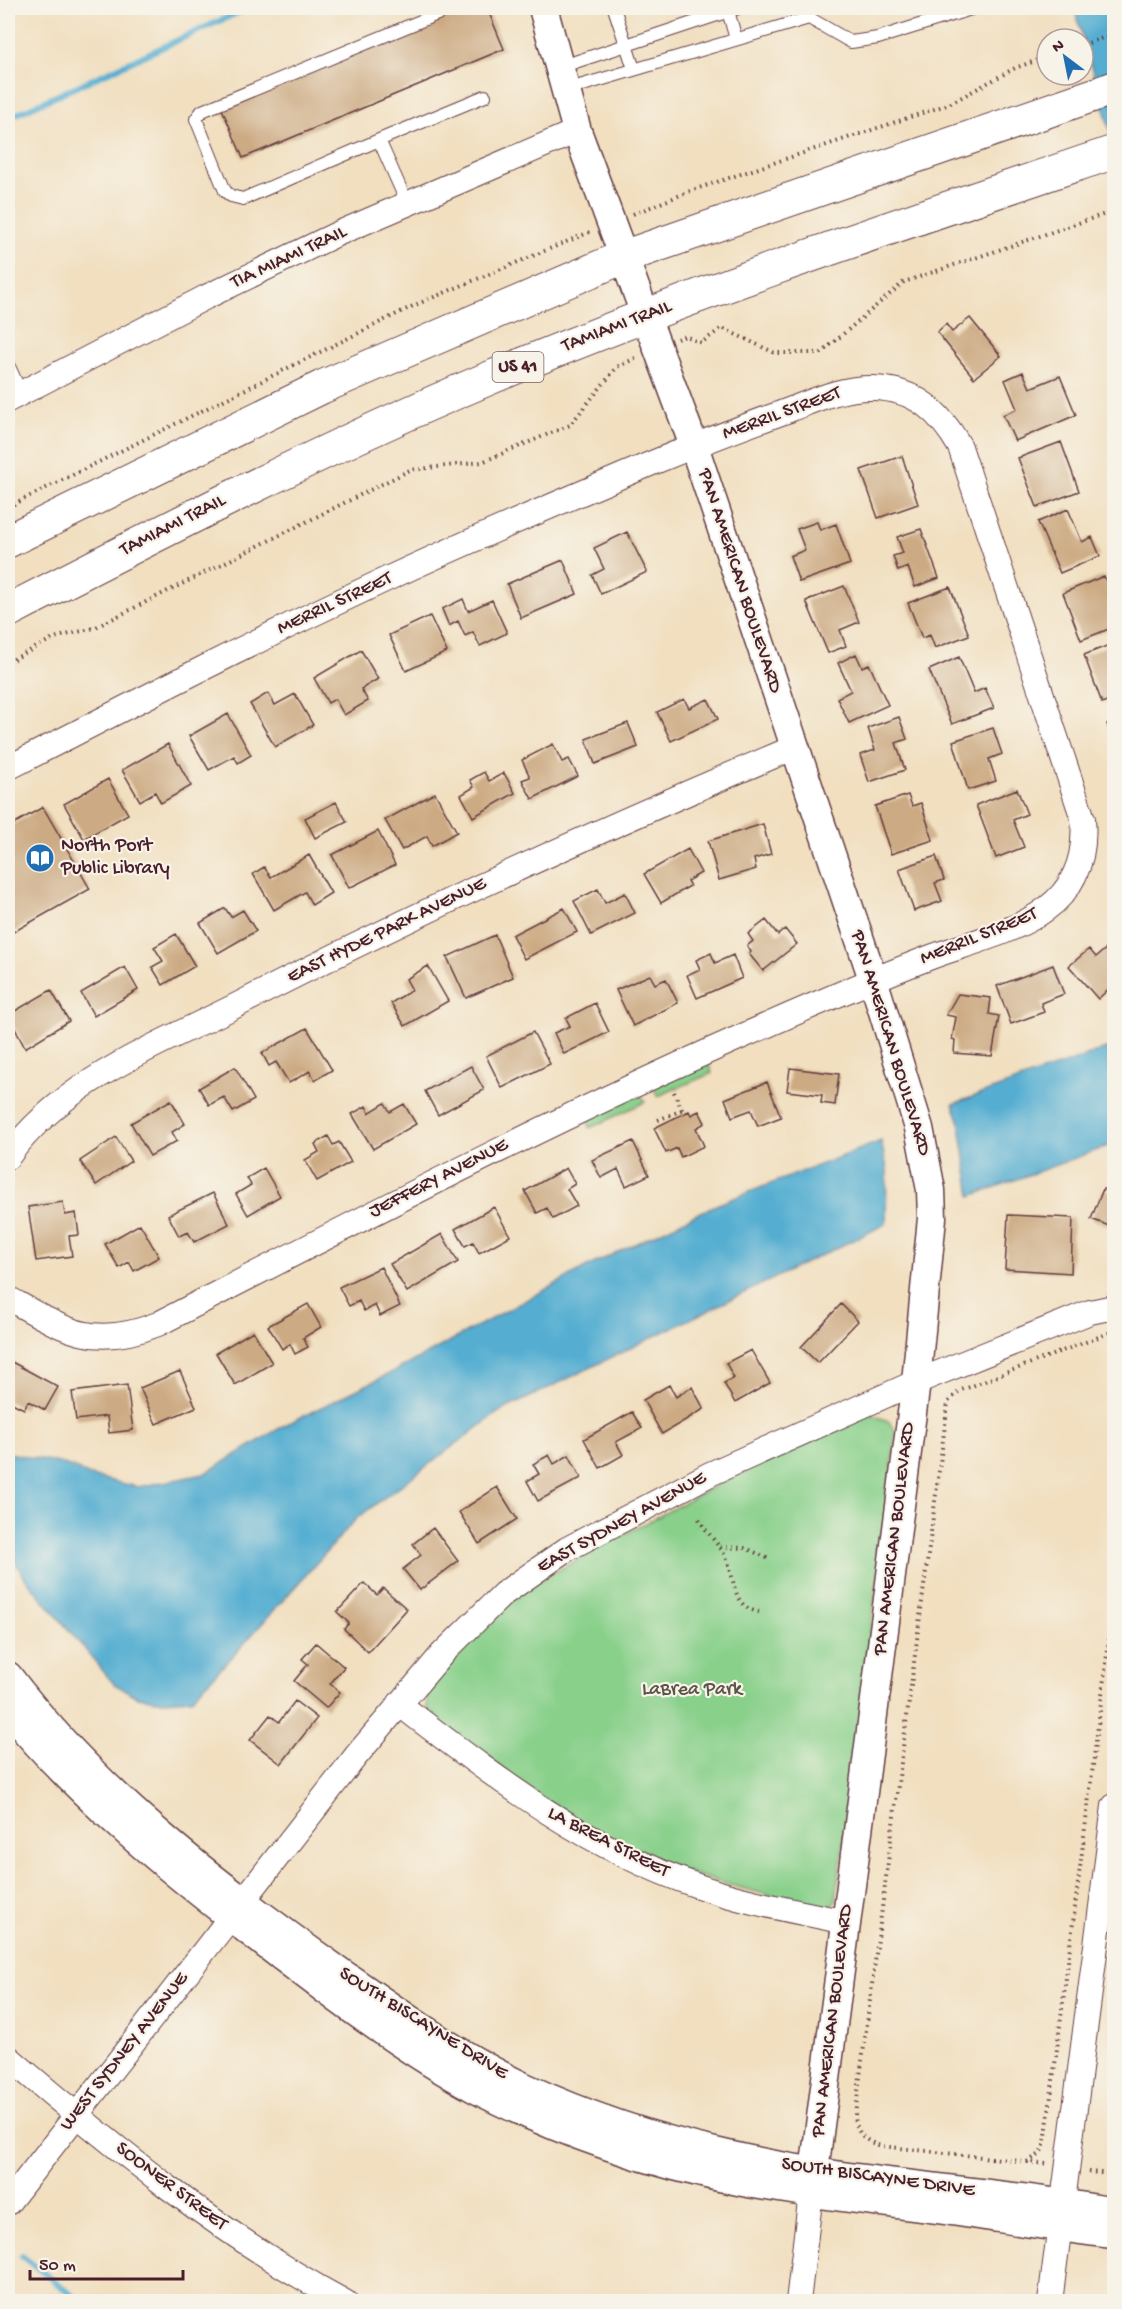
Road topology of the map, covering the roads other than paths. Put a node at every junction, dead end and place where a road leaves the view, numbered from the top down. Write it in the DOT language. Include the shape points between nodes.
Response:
graph roads {
  1 [pos="453,8"];
  2 [pos="543,8"];
  3 [pos="614,8"];
  4 [pos="974,8"];
  5 [pos="733,9"];
  6 [pos="807,13"];
  7 [pos="736,39"];
  8 [pos="626,44"];
  9 [pos="634,69"];
  10 [pos="563,78"];
  11 [pos="1114,88"];
  12 [pos="485,96"];
  13 [pos="577,131"];
  14 [pos="379,140"];
  15 [pos="1114,152"];
  16 [pos="407,203"];
  17 [pos="623,257"];
  18 [pos="645,315"];
  19 [pos="8,364"];
  20 [pos="14,397"];
  21 [pos="694,446"];
  22 [pos="8,541"];
  23 [pos="8,611"];
  24 [pos="793,748"];
  25 [pos="8,768"];
  26 [pos="873,979"];
  27 [pos="8,1157"];
  28 [pos="8,1298"];
  29 [pos="1114,1307"];
  30 [pos="916,1382"];
  31 [pos="8,1676"];
  32 [pos="399,1704"];
  33 [pos="8,1710"];
  34 [pos="1114,1806"];
  35 [pos="237,1909"];
  36 [pos="845,1922"];
  37 [pos="8,2057"];
  38 [pos="76,2116"];
  39 [pos="813,2182"];
  40 [pos="8,2203"];
  41 [pos="1114,2212"];
  42 [pos="1061,2214"];
  43 [pos="1114,2234"];
  44 [pos="345,2301"];
  45 [pos="798,2301"];
  46 [pos="1050,2301"];
  1 -- 14 [label="lane" via="202,111 196,119 225,192 243,199"];
  2 -- 10 [label="street, PAN AMERICAN BOULEVARD"];
  3 -- 8 [label="lane"];
  4 -- 6 [label="lane" via="879,38 851,42"];
  5 -- 7 [label="lane"];
  5 -- 8 [label="lane"];
  6 -- 7 [label="lane"];
  7 -- 9 [label="lane"];
  8 -- 9 [label="lane"];
  8 -- 10 [label="lane"];
  9 -- 10 [label="lane"];
  10 -- 13 [label="street, PAN AMERICAN BOULEVARD"];
  11 -- 17 [label="main road"];
  12 -- 14 [label="lane"];
  13 -- 16 [label="street, TIA MIAMI TRAIL"];
  13 -- 17 [label="street, PAN AMERICAN BOULEVARD"];
  14 -- 16 [label="lane"];
  15 -- 18 [label="main road, TAMIAMI TRAIL / US 41"];
  16 -- 20 [label="street, TIA MIAMI TRAIL" via="206,297"];
  17 -- 18 [label="street, PAN AMERICAN BOULEVARD"];
  17 -- 22 [label="main road" via="322,387"];
  18 -- 21 [label="street, PAN AMERICAN BOULEVARD"];
  18 -- 23 [label="main road, TAMIAMI TRAIL / US 41" via="347,442 207,508"];
  19 -- 20 [label="lane"];
  21 -- 24 [label="street, PAN AMERICAN BOULEVARD"];
  21 -- 25 [label="street, MERRIL STREET" via="392,576"];
  21 -- 26 [label="street, MERRIL STREET" via="837,392 892,390 912,396 940,416 960,447 972,481 1083,819 1084,843 1074,880 1061,897 1035,916"];
  24 -- 26 [label="street, PAN AMERICAN BOULEVARD"];
  24 -- 27 [label="street, EAST HYDE PARK AVENUE" via="631,816 422,912 100,1075 44,1115"];
  26 -- 28 [label="street, JEFFERY AVENUE" via="576,1111 135,1333 84,1335 62,1328"];
  26 -- 30 [label="street, PAN AMERICAN BOULEVARD" via="919,1128 931,1190 930,1259"];
  29 -- 30 [label="street, EAST SYDNEY AVENUE" via="1089,1312"];
  30 -- 32 [label="street, EAST SYDNEY AVENUE" via="710,1474 567,1549 503,1594"];
  30 -- 36 [label="street, PAN AMERICAN BOULEVARD"];
  31 -- 35 [label="street, SOUTH BISCAYNE DRIVE" via="99,1779"];
  32 -- 35 [label="street, EAST SYDNEY AVENUE"];
  32 -- 36 [label="street, LA BREA STREET" via="524,1798 609,1849 725,1895"];
  33 -- 35 [label="street, SOUTH BISCAYNE DRIVE" via="123,1830"];
  34 -- 42 [label="street"];
  35 -- 38 [label="street, WEST SYDNEY AVENUE"];
  35 -- 39 [label="street, SOUTH BISCAYNE DRIVE" via="461,2052 523,2086 659,2137"];
  36 -- 39 [label="street, PAN AMERICAN BOULEVARD"];
  37 -- 38 [label="street, SOONER STREET"];
  38 -- 40 [label="street, WEST SYDNEY AVENUE"];
  38 -- 44 [label="street, SOONER STREET" via="213,2220"];
  39 -- 42 [label="street, SOUTH BISCAYNE DRIVE"];
  39 -- 45 [label="street, PAN AMERICAN BOULEVARD"];
  41 -- 42 [label="street, SOUTH BISCAYNE DRIVE"];
  42 -- 43 [label="street, SOUTH BISCAYNE DRIVE"];
  42 -- 46 [label="street"];
}
